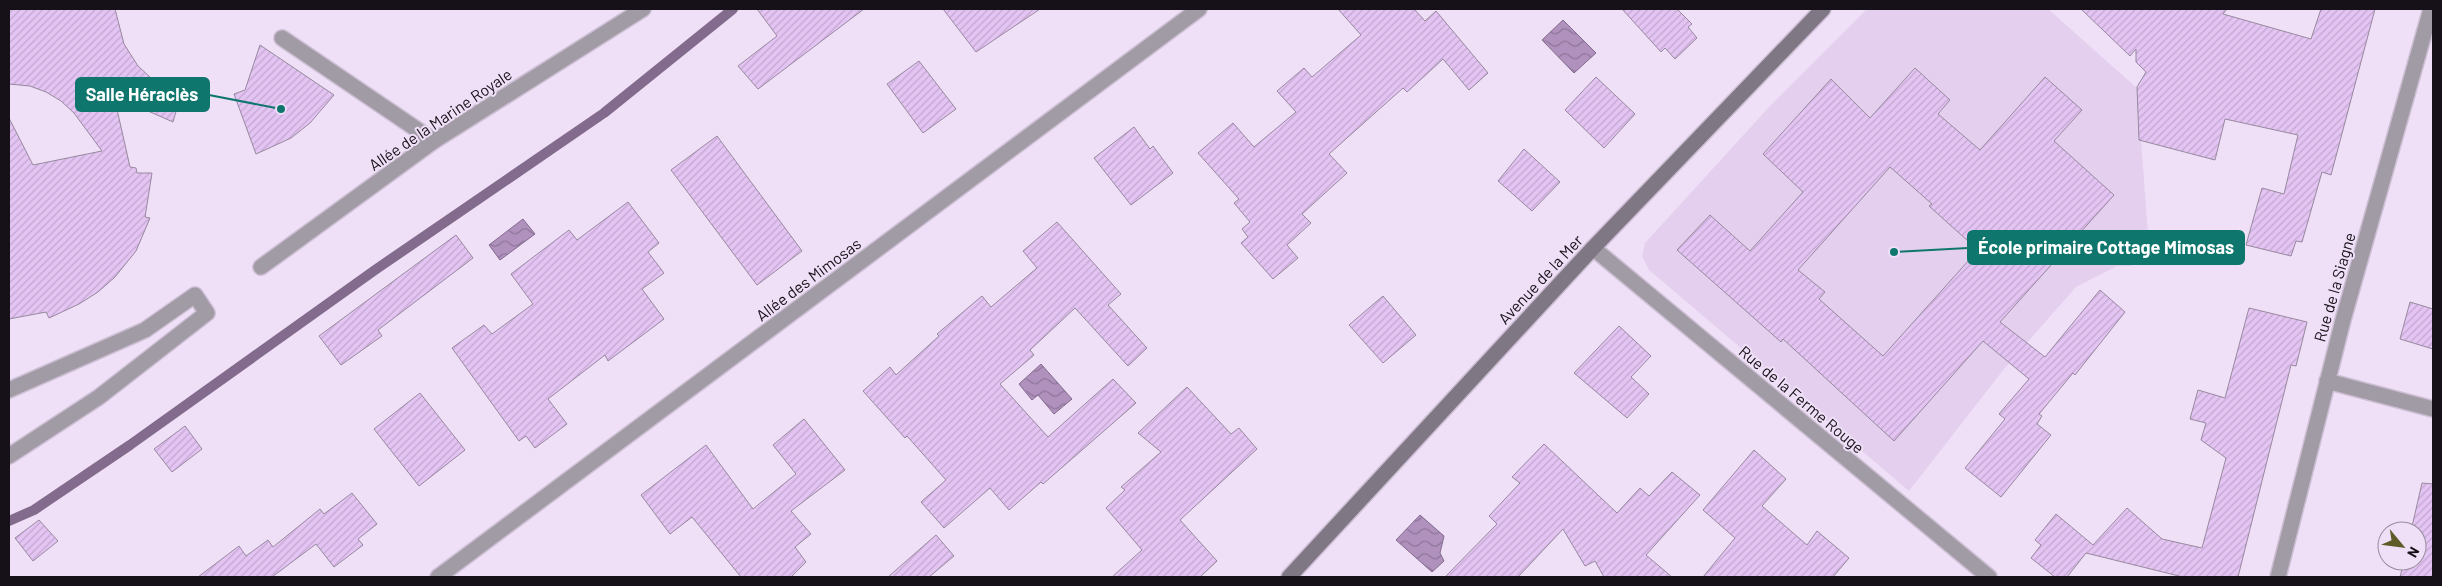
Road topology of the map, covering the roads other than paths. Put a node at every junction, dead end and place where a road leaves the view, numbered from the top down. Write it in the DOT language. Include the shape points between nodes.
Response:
graph roads {
  1 [pos="643,9"];
  2 [pos="1199,9"];
  3 [pos="1823,9"];
  4 [pos="2431,9"];
  5 [pos="282,38"];
  6 [pos="434,141"];
  7 [pos="1593,248"];
  8 [pos="261,267"];
  9 [pos="2327,381"];
  10 [pos="9,390"];
  11 [pos="2433,409"];
  12 [pos="9,456"];
  13 [pos="438,577"];
  14 [pos="1289,577"];
  15 [pos="1989,577"];
  16 [pos="2278,577"];
  1 -- 6 [label="street, Allée de la Marine Royale"];
  2 -- 13 [label="street, Allée des Mimosas"];
  3 -- 7 [label="main road, Avenue de la Mer"];
  4 -- 9 [label="street, Rue de la Siagne"];
  5 -- 6 [label="street"];
  6 -- 8 [label="street, Allée de la Marine Royale"];
  7 -- 14 [label="main road, Avenue de la Mer"];
  7 -- 15 [label="street, Rue de la Ferme Rouge"];
  9 -- 11 [label="street"];
  9 -- 16 [label="street, Rue de la Siagne"];
  10 -- 12 [label="street" via="145,330 195,295 208,313 99,398"];
}
